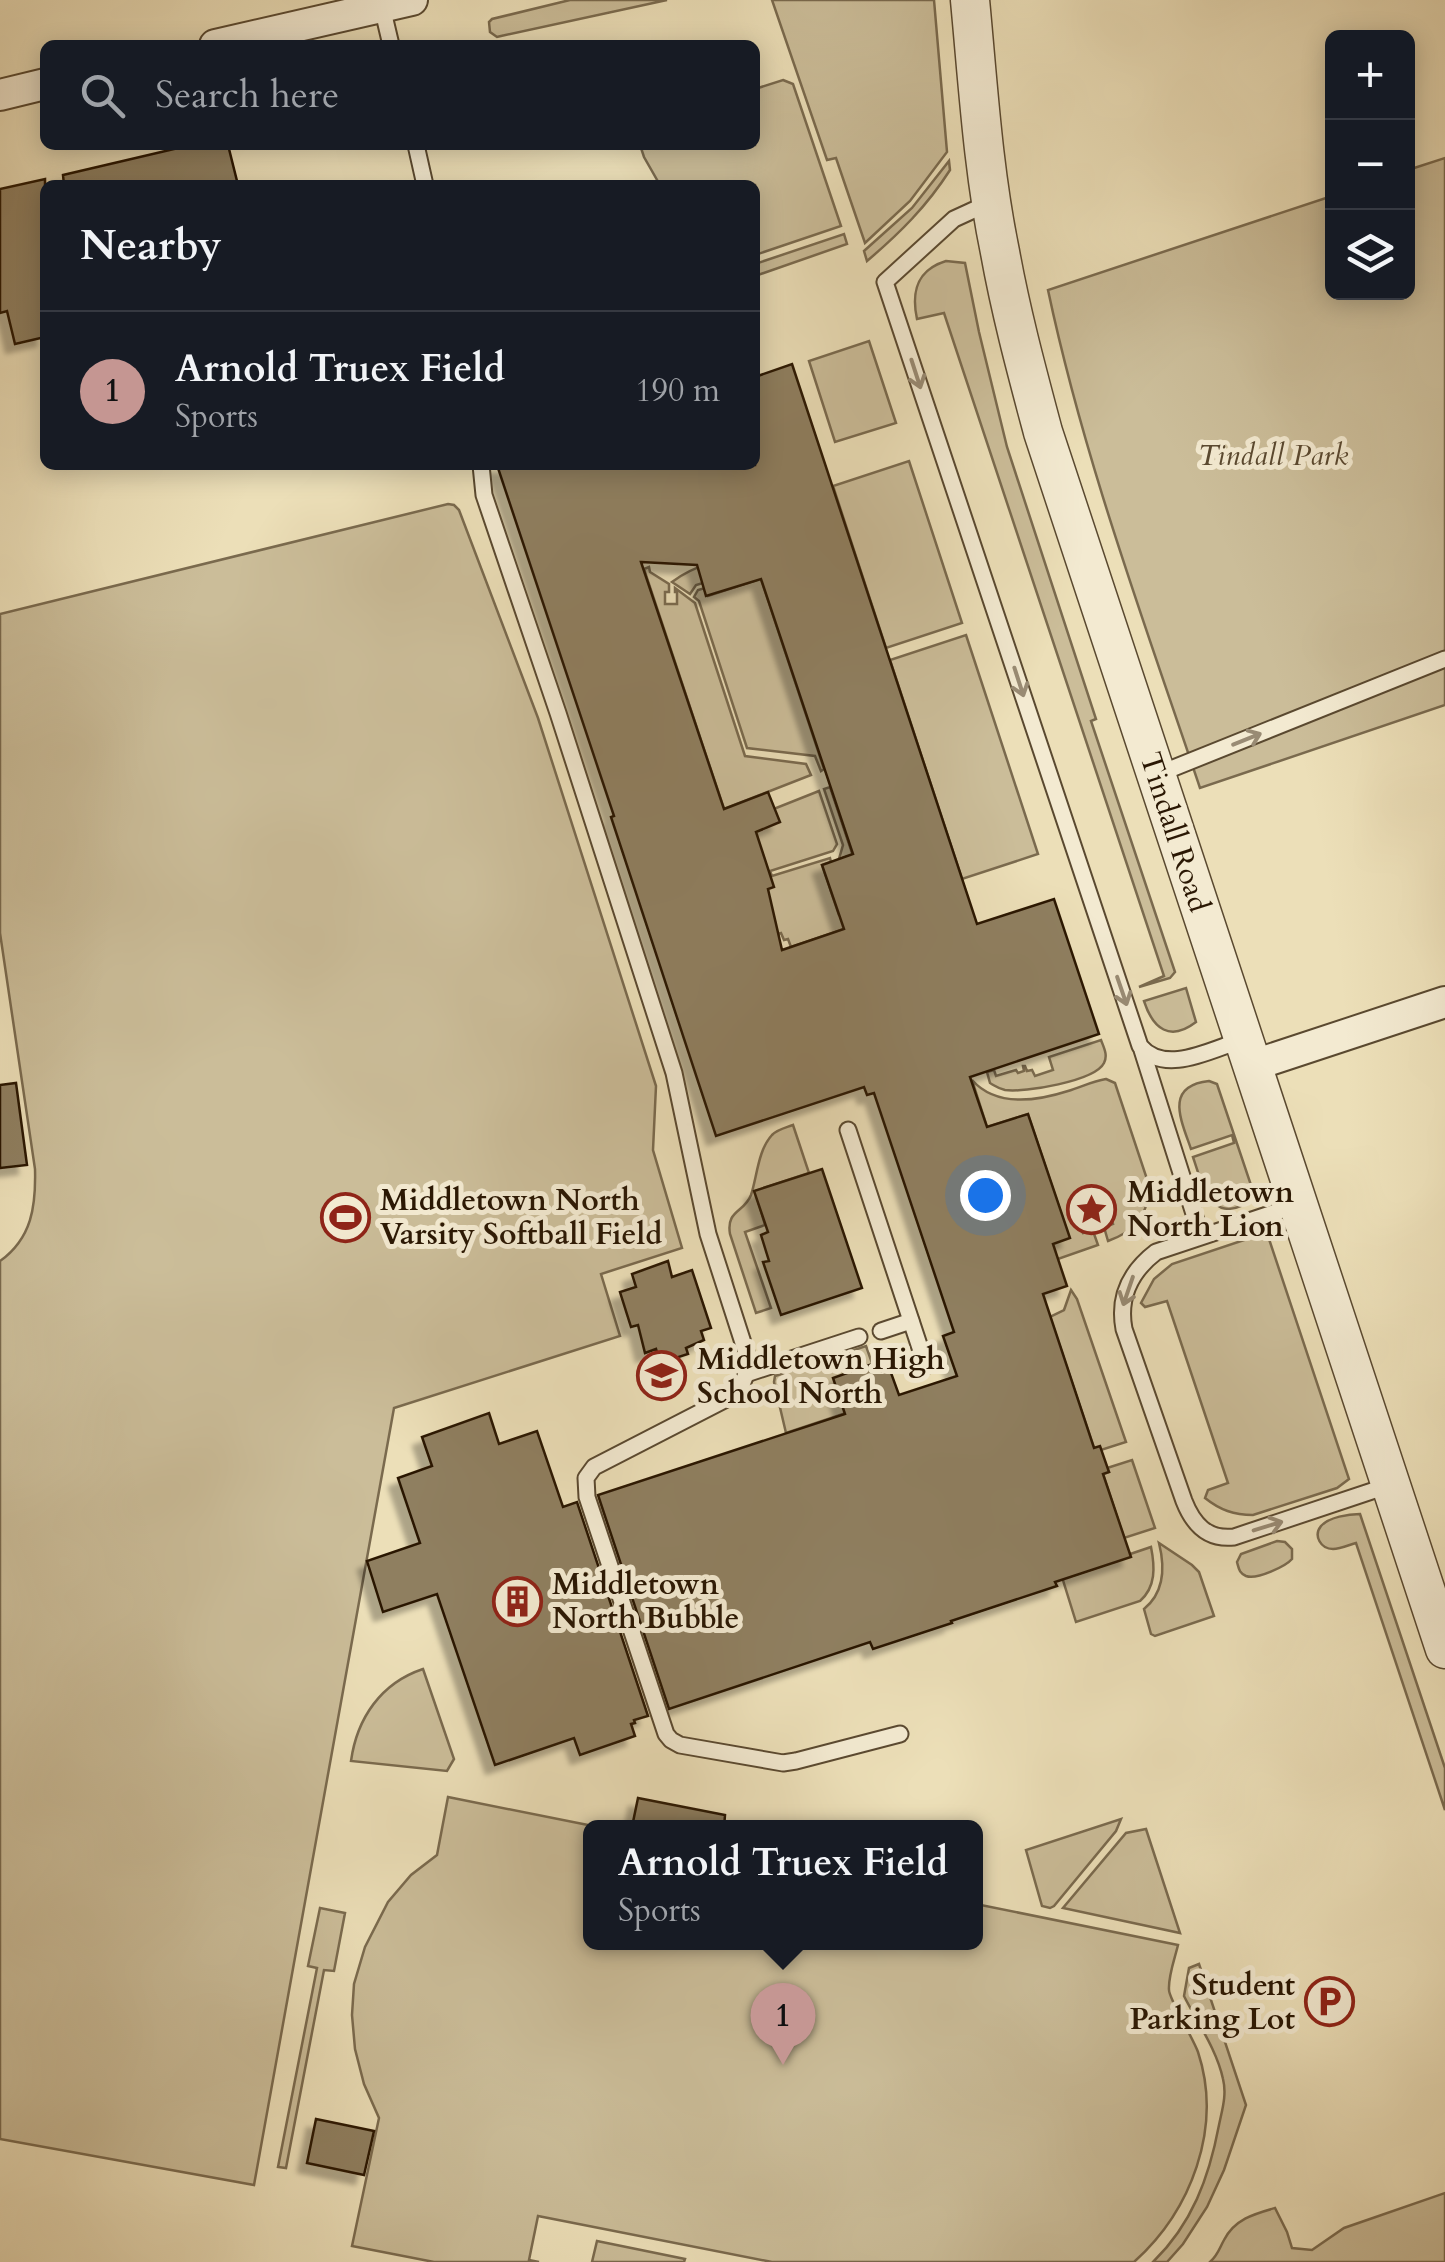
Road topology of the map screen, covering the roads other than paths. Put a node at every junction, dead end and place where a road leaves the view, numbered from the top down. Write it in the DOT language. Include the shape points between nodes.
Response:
graph roads {
  1 [pos="412,0"];
  2 [pos="970,0"];
  3 [pos="382,7"];
  4 [pos="237,40"];
  5 [pos="390,40"];
  6 [pos="40,85"];
  7 [pos="0,95"];
  8 [pos="417,150"];
  9 [pos="424,180"];
  10 [pos="991,202"];
  11 [pos="482,470"];
  12 [pos="1445,659"];
  13 [pos="1156,775"];
  14 [pos="1445,1002"];
  15 [pos="1140,1046"];
  16 [pos="1247,1053"];
  17 [pos="848,1130"];
  18 [pos="1297,1205"];
  19 [pos="1201,1236"];
  20 [pos="911,1321"];
  21 [pos="881,1331"];
  22 [pos="859,1338"];
  23 [pos="926,1366"];
  24 [pos="746,1374"];
  25 [pos="1390,1485"];
  26 [pos="1437,1598"];
  27 [pos="1445,1650"];
  28 [pos="900,1734"];
  1 -- 3 [label="street"];
  2 -- 10 [label="street, Tindall Road"];
  3 -- 4 [label="street"];
  3 -- 5 [label="lane"];
  6 -- 7 [label="street"];
  8 -- 9 [label="lane"];
  10 -- 13 [label="street, Tindall Road" via="1043,432"];
  10 -- 15 [label="lane, one-way" via="954,219 885,282"];
  11 -- 24 [label="lane" via="484,495 674,1073 708,1234 746,1352"];
  13 -- 12 [label="lane, one-way"];
  13 -- 16 [label="street, Tindall Road"];
  14 -- 16 [label="street"];
  15 -- 16 [label="lane" via="1163,1061"];
  15 -- 19 [label="lane"];
  16 -- 18 [label="street, Tindall Road"];
  17 -- 20 [label="lane"];
  18 -- 19 [label="lane"];
  18 -- 25 [label="street, Tindall Road"];
  19 -- 25 [label="lane, one-way" via="1166,1247 1138,1267 1122,1310 1194,1522 1224,1538"];
  20 -- 21 [label="lane"];
  20 -- 23 [label="lane"];
  22 -- 24 [label="lane"];
  24 -- 28 [label="lane" via="730,1397 600,1463 586,1478 666,1734 680,1744 783,1763"];
  25 -- 26 [label="street, Tindall Road"];
  26 -- 27 [label="street, Tindall Road"];
}
